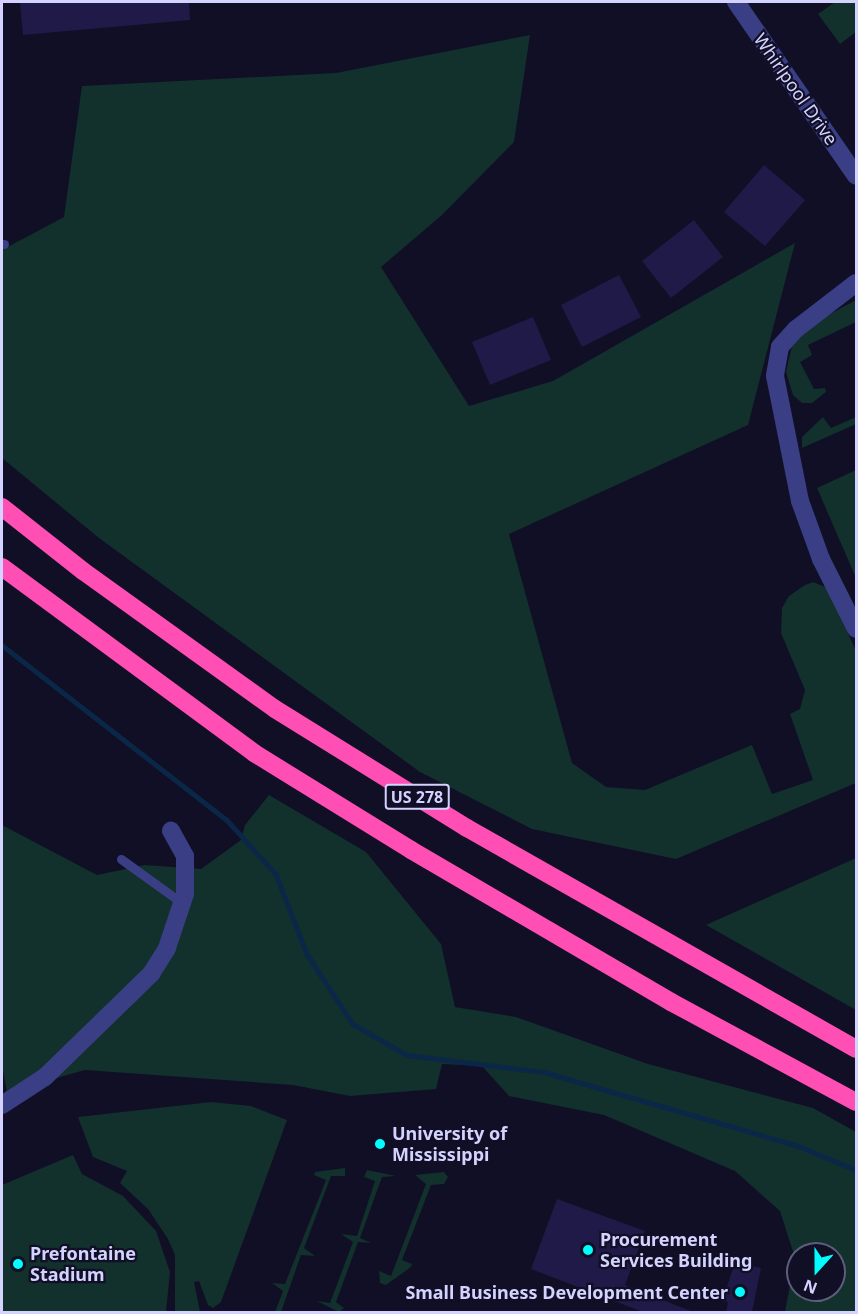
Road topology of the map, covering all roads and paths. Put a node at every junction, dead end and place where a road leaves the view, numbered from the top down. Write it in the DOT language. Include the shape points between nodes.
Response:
graph roads {
  1 [pos="736,2"];
  2 [pos="856,176"];
  3 [pos="856,283"];
  4 [pos="2,507"];
  5 [pos="2,567"];
  6 [pos="856,629"];
  7 [pos="171,831"];
  8 [pos="121,859"];
  9 [pos="182,903"];
  10 [pos="856,1049"];
  11 [pos="856,1102"];
  12 [pos="2,1105"];
  1 -- 2 [label="street, Whirlpool Drive"];
  3 -- 6 [label="street" via="780,346 775,376 800,501 821,559"];
  4 -- 10 [label="highway, US 278" via="83,572 275,709 467,828"];
  5 -- 11 [label="highway, US 278" via="76,626 264,759 671,1002"];
  7 -- 9 [label="street" via="185,856"];
  8 -- 9 [label="lane"];
  9 -- 12 [label="street" via="167,948 151,974 45,1077"];
}
